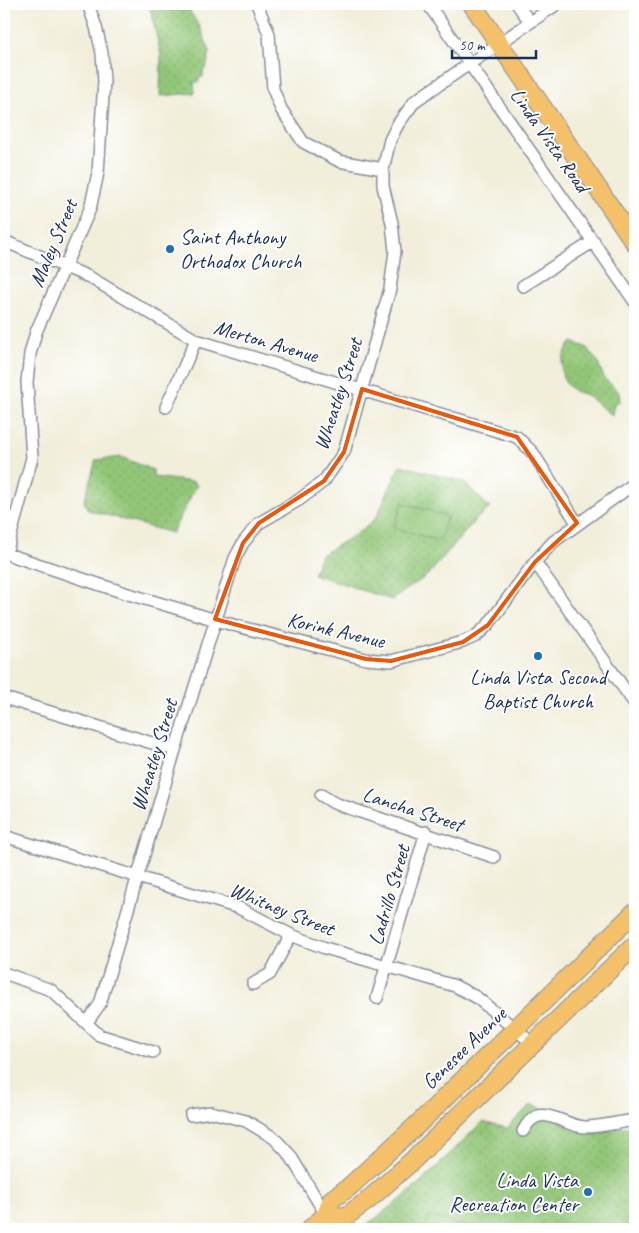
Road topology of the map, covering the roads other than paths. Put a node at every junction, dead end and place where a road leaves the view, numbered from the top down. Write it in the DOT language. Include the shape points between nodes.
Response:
graph roads {
  1 [pos="88,4"];
  2 [pos="257,4"];
  3 [pos="428,4"];
  4 [pos="472,4"];
  5 [pos="517,4"];
  6 [pos="557,4"];
  7 [pos="530,22"];
  8 [pos="499,43"];
  9 [pos="469,64"];
  10 [pos="384,168"];
  11 [pos="4,241"];
  12 [pos="594,242"];
  13 [pos="635,243"];
  14 [pos="65,266"];
  15 [pos="524,286"];
  16 [pos="635,302"];
  17 [pos="196,340"];
  18 [pos="362,389"];
  19 [pos="166,407"];
  20 [pos="635,483"];
  21 [pos="577,523"];
  22 [pos="5,553"];
  23 [pos="535,562"];
  24 [pos="215,619"];
  25 [pos="4,698"];
  26 [pos="635,704"];
  27 [pos="175,750"];
  28 [pos="321,795"];
  29 [pos="426,832"];
  30 [pos="4,836"];
  31 [pos="494,857"];
  32 [pos="138,878"];
  33 [pos="635,912"];
  34 [pos="291,935"];
  35 [pos="635,945"];
  36 [pos="388,967"];
  37 [pos="4,974"];
  38 [pos="253,984"];
  39 [pos="377,998"];
  40 [pos="87,1022"];
  41 [pos="515,1030"];
  42 [pos="532,1043"];
  43 [pos="153,1052"];
  44 [pos="191,1115"];
  45 [pos="635,1120"];
  46 [pos="523,1131"];
  47 [pos="331,1222"];
  48 [pos="310,1229"];
  1 -- 14 [label="street, Maley Street" via="102,53 104,81 98,173 90,209"];
  2 -- 10 [label="street" via="269,34 274,89 280,109 303,142 339,161"];
  3 -- 9 [label="street, Linda Vista Road"];
  4 -- 8 [label="main road, Linda Vista Road"];
  5 -- 7 [label="street"];
  6 -- 7 [label="street, Wheatley Street"];
  7 -- 8 [label="street, Wheatley Street"];
  8 -- 9 [label="street, Wheatley Street"];
  8 -- 13 [label="main road, Linda Vista Road"];
  9 -- 10 [label="street, Wheatley Street" via="415,101 395,129"];
  9 -- 12 [label="street, Linda Vista Road"];
  10 -- 18 [label="street, Wheatley Street" via="383,186 395,251 390,289"];
  11 -- 14 [label="street, Merton Avenue"];
  12 -- 15 [label="street"];
  12 -- 16 [label="street, Linda Vista Road"];
  14 -- 17 [label="street, Merton Avenue"];
  14 -- 22 [label="street, Maley Street" via="36,332 30,354 27,382 32,458"];
  17 -- 18 [label="street, Merton Avenue"];
  17 -- 19 [label="street"];
  18 -- 21 [label="street, Merton Avenue" via="517,437 533,453"];
  18 -- 24 [label="street, Wheatley Street" via="344,452 324,481 259,523 236,558"];
  20 -- 21 [label="street, Korink Avenue"];
  21 -- 23 [label="street, Korink Avenue"];
  22 -- 24 [label="street, Korink Avenue"];
  23 -- 24 [label="street, Korink Avenue" via="488,625 476,636 391,661 366,659"];
  23 -- 26 [label="street"];
  24 -- 27 [label="street, Wheatley Street"];
  25 -- 27 [label="street"];
  27 -- 32 [label="street, Wheatley Street"];
  28 -- 29 [label="street, Lancha Street" via="334,803"];
  29 -- 31 [label="street, Lancha Street"];
  29 -- 36 [label="street, Ladrillo Street"];
  30 -- 32 [label="street, Whitney Street"];
  32 -- 34 [label="street, Whitney Street" via="239,908"];
  32 -- 40 [label="street, Wheatley Street" via="100,1004"];
  33 -- 41 [label="main road, Genesee Avenue"];
  34 -- 36 [label="street, Whitney Street"];
  34 -- 38 [label="street" via="270,974"];
  35 -- 42 [label="main road, Genesee Avenue"];
  36 -- 39 [label="street, Ladrillo Street"];
  36 -- 41 [label="street, Whitney Street" via="455,986 476,997"];
  37 -- 40 [label="street" via="51,990"];
  40 -- 43 [label="street" via="99,1034"];
  41 -- 42 [label="street, Whitney Street"];
  41 -- 47 [label="main road, Genesee Avenue" via="410,1132 332,1199"];
  42 -- 47 [label="main road, Genesee Avenue" via="411,1162 367,1201 345,1217"];
  44 -- 47 [label="street" via="212,1112 246,1121 274,1138 290,1155"];
  45 -- 46 [label="street" via="584,1127 547,1115 528,1121"];
  47 -- 48 [label="main road, Genesee Avenue"];
}
